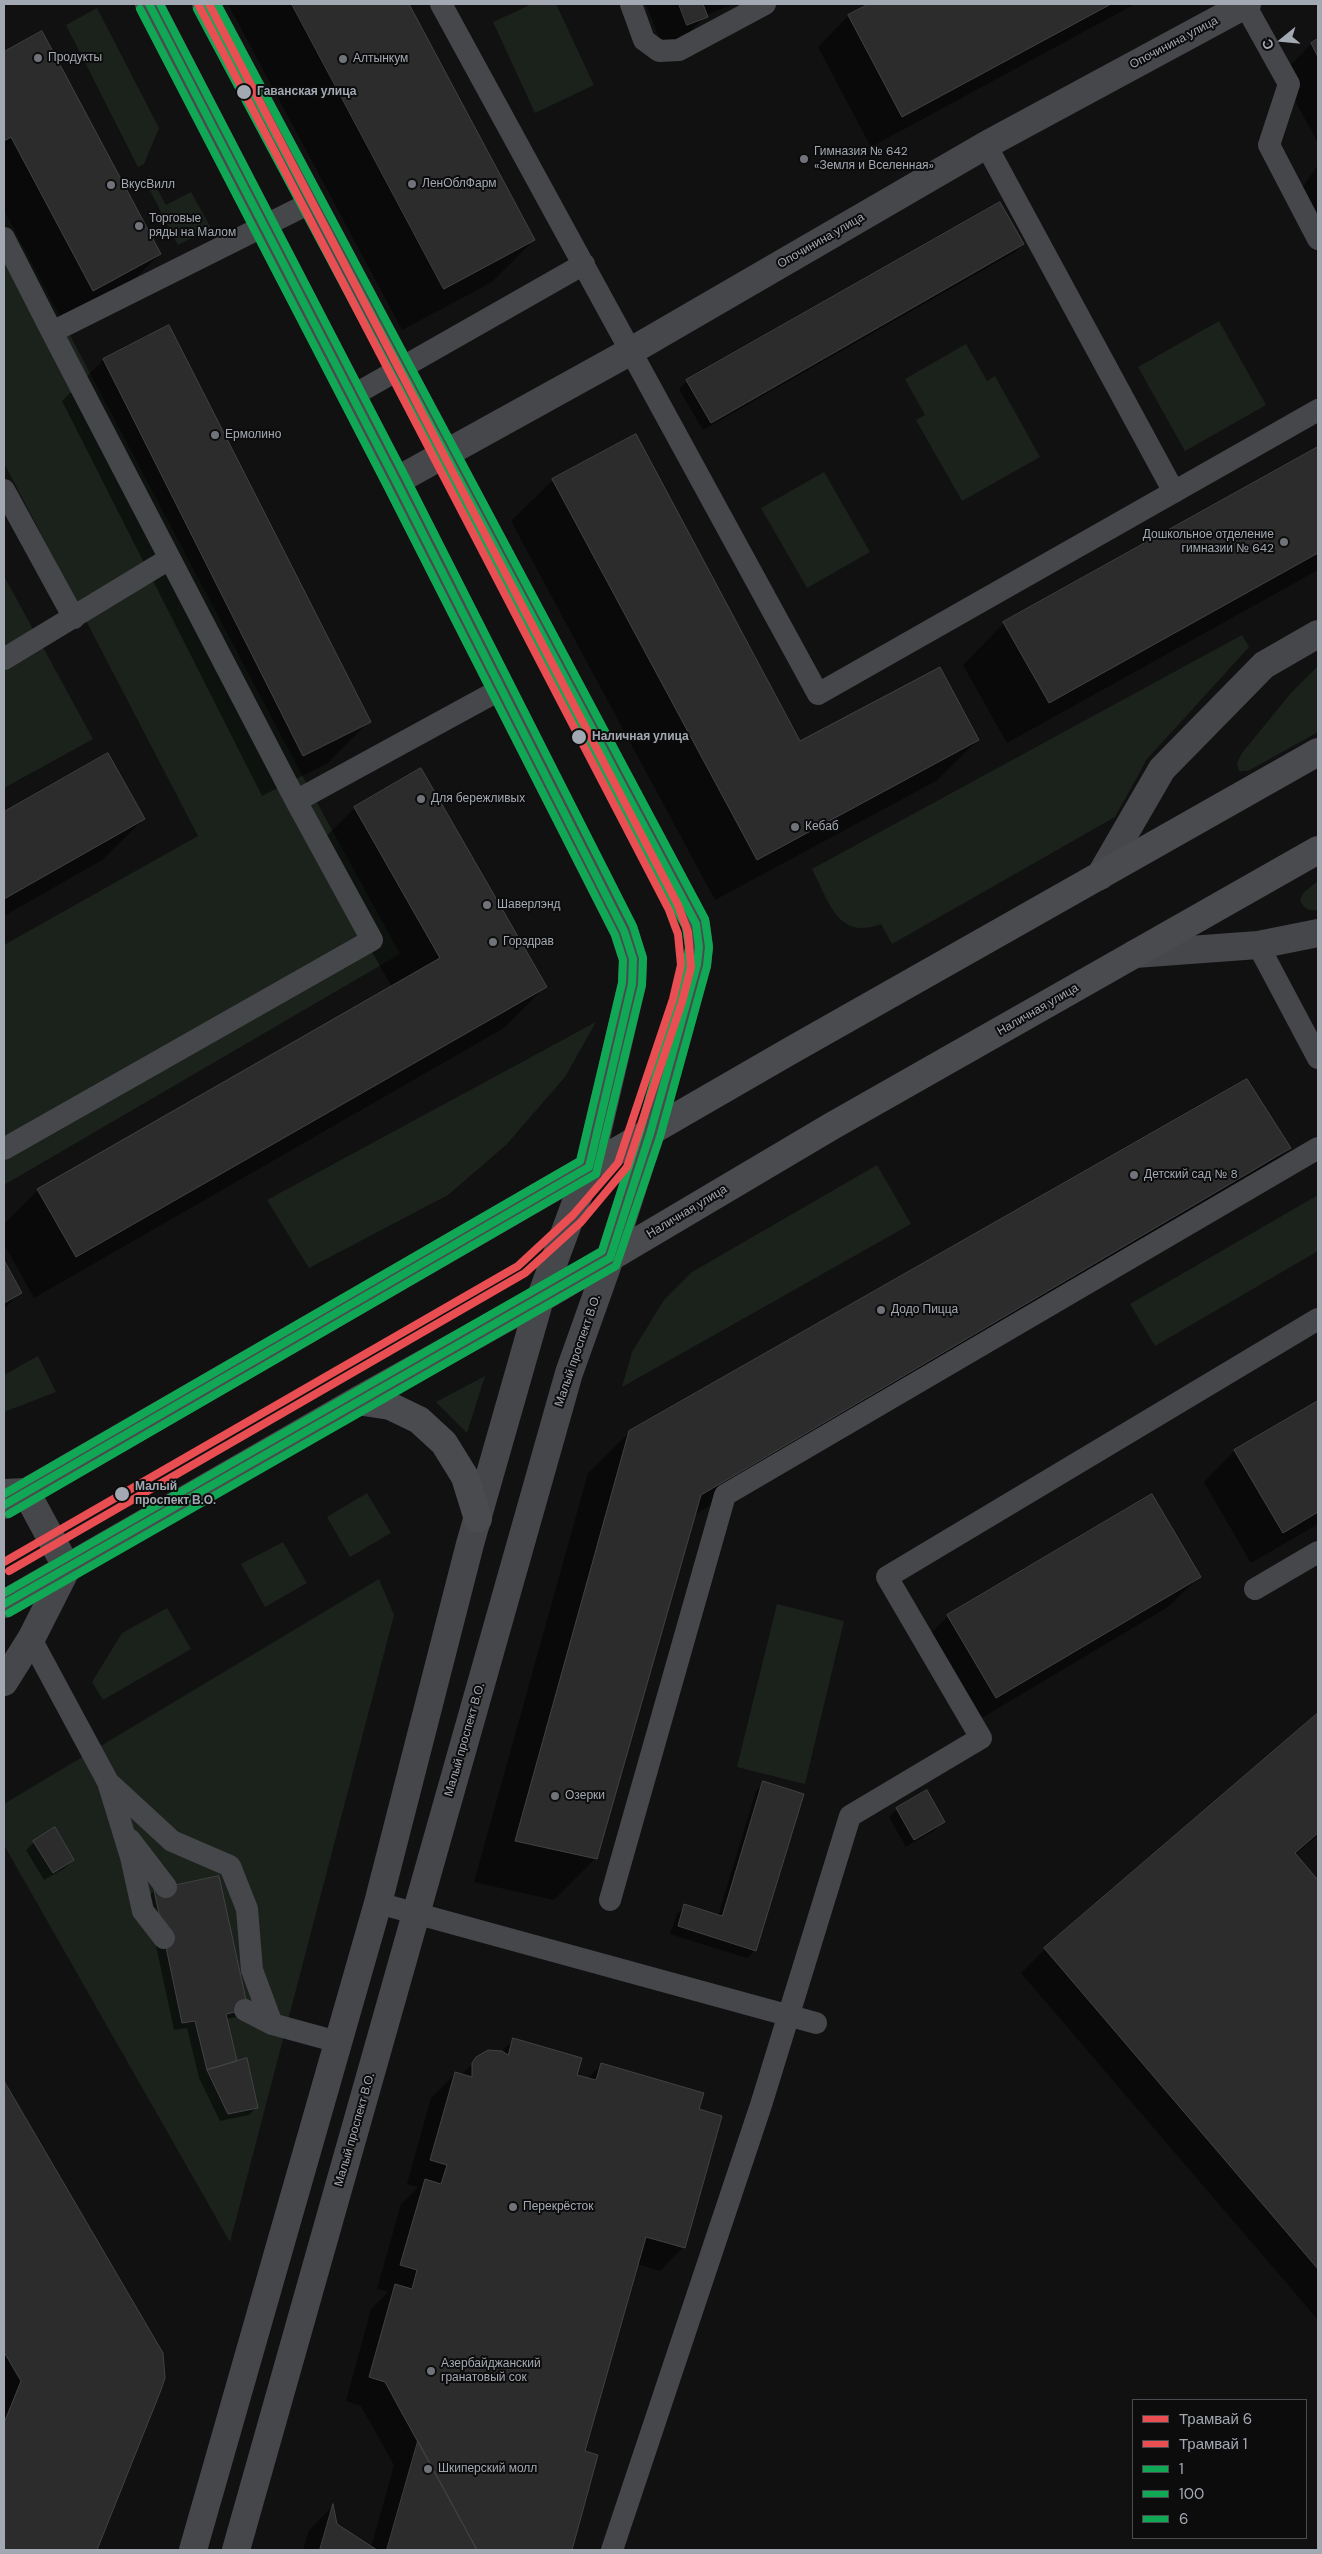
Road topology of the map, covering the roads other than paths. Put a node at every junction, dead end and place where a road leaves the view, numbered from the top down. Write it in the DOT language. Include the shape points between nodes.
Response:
graph roads {
  1 [pos="149,4"];
  2 [pos="206,4"];
  3 [pos="441,4"];
  4 [pos="631,4"];
  5 [pos="765,4"];
  6 [pos="1246,4"];
  7 [pos="986,145"];
  8 [pos="312,202"];
  9 [pos="264,227"];
  10 [pos="4,238"];
  11 [pos="1318,239"];
  12 [pos="584,264"];
  13 [pos="52,332"];
  14 [pos="631,350"];
  15 [pos="400,369"];
  16 [pos="352,396"];
  17 [pos="1318,410"];
  18 [pos="445,454"];
  19 [pos="396,481"];
  20 [pos="4,490"];
  21 [pos="1174,492"];
  22 [pos="170,559"];
  23 [pos="74,618"];
  24 [pos="1318,634"];
  25 [pos="4,659"];
  26 [pos="501,689"];
  27 [pos="1318,752"];
  28 [pos="296,801"];
  29 [pos="1318,850"];
  30 [pos="1100,876"];
  31 [pos="1318,933"];
  32 [pos="1258,945"];
  33 [pos="1136,954"];
  34 [pos="1318,1058"];
  35 [pos="650,1134"];
  36 [pos="1318,1148"];
  37 [pos="4,1149"];
  38 [pos="589,1167"];
  39 [pos="610,1258"];
  40 [pos="540,1299"];
  41 [pos="1318,1320"];
  42 [pos="357,1401"];
  43 [pos="11,1496"];
  44 [pos="478,1519"];
  45 [pos="1318,1552"];
  46 [pos="67,1568"];
  47 [pos="1255,1589"];
  48 [pos="4,1604"];
  49 [pos="31,1639"];
  50 [pos="4,1682"];
  51 [pos="108,1782"];
  52 [pos="120,1828"];
  53 [pos="166,1887"];
  54 [pos="610,1900"];
  55 [pos="378,1903"];
  56 [pos="416,1914"];
  57 [pos="164,1938"];
  58 [pos="245,2010"];
  59 [pos="790,2014"];
  60 [pos="816,2023"];
  61 [pos="272,2024"];
  62 [pos="338,2042"];
  63 [pos="193,2550"];
  64 [pos="236,2550"];
  65 [pos="612,2550"];
  1 -- 9 [label="main road"];
  2 -- 8 [label="main road, Малый проспект В.О."];
  3 -- 12 [label="lane"];
  4 -- 5 [label="lane" via="644,40 659,51 679,50"];
  6 -- 7 [label="street, Опочинина улица"];
  6 -- 11 [label="lane" via="1289,84 1269,145"];
  7 -- 14 [label="street, Опочинина улица"];
  7 -- 21 [label="lane"];
  8 -- 9 [label="lane"];
  8 -- 15 [label="main road, Малый проспект В.О."];
  9 -- 13 [label="lane"];
  9 -- 16 [label="main road"];
  10 -- 13 [label="lane"];
  12 -- 14 [label="lane"];
  12 -- 15 [label="lane"];
  13 -- 22 [label="lane"];
  14 -- 18 [label="street, Опочинина улица"];
  14 -- 21 [label="lane" via="818,694"];
  15 -- 16 [label="lane"];
  15 -- 18 [label="main road, Малый проспект В.О."];
  16 -- 19 [label="main road"];
  17 -- 21 [label="lane"];
  18 -- 19 [label="street, Опочинина улица"];
  18 -- 35 [label="main road, Малый проспект В.О." via="696,924 697,965"];
  19 -- 26 [label="main road"];
  20 -- 23 [label="lane"];
  22 -- 23 [label="lane"];
  22 -- 28 [label="lane"];
  23 -- 25 [label="lane"];
  24 -- 30 [label="street" via="1264,665 1162,769"];
  26 -- 28 [label="lane"];
  26 -- 38 [label="main road" via="624,930 633,958 632,984"];
  27 -- 30 [label="main road"];
  28 -- 37 [label="lane" via="372,940"];
  29 -- 33 [label="main road, Наличная улица"];
  30 -- 35 [label="main road"];
  31 -- 32 [label="street"];
  32 -- 33 [label="street"];
  32 -- 34 [label="lane"];
  33 -- 39 [label="main road, Наличная улица" via="832,1126"];
  35 -- 38 [label="main road"];
  35 -- 39 [label="main road, Малый проспект В.О."];
  36 -- 54 [label="lane" via="725,1495"];
  38 -- 40 [label="street"];
  38 -- 43 [label="main road"];
  39 -- 40 [label="main road, Наличная улица"];
  39 -- 56 [label="street, Малый проспект В.О." via="568,1373"];
  40 -- 42 [label="main road, Наличная улица"];
  40 -- 44 [label="street"];
  41 -- 59 [label="lane" via="887,1577 982,1738 850,1816"];
  42 -- 44 [label="main road" via="390,1406 419,1420 444,1444 465,1477"];
  42 -- 46 [label="main road, Наличная улица"];
  43 -- 46 [label="street"];
  44 -- 55 [label="street"];
  45 -- 47 [label="lane"];
  46 -- 48 [label="main road, Наличная улица"];
  46 -- 49 [label="street"];
  49 -- 50 [label="street"];
  49 -- 51 [label="lane"];
  51 -- 52 [label="lane"];
  51 -- 61 [label="lane" via="172,1840 230,1866 247,1909 245,1966"];
  52 -- 53 [label="lane"];
  52 -- 57 [label="lane" via="131,1857 143,1911"];
  55 -- 56 [label="lane"];
  55 -- 62 [label="street"];
  56 -- 59 [label="lane"];
  56 -- 64 [label="street, Малый проспект В.О."];
  58 -- 61 [label="lane"];
  59 -- 60 [label="lane"];
  59 -- 65 [label="lane"];
  61 -- 62 [label="lane"];
  62 -- 63 [label="street"];
}
